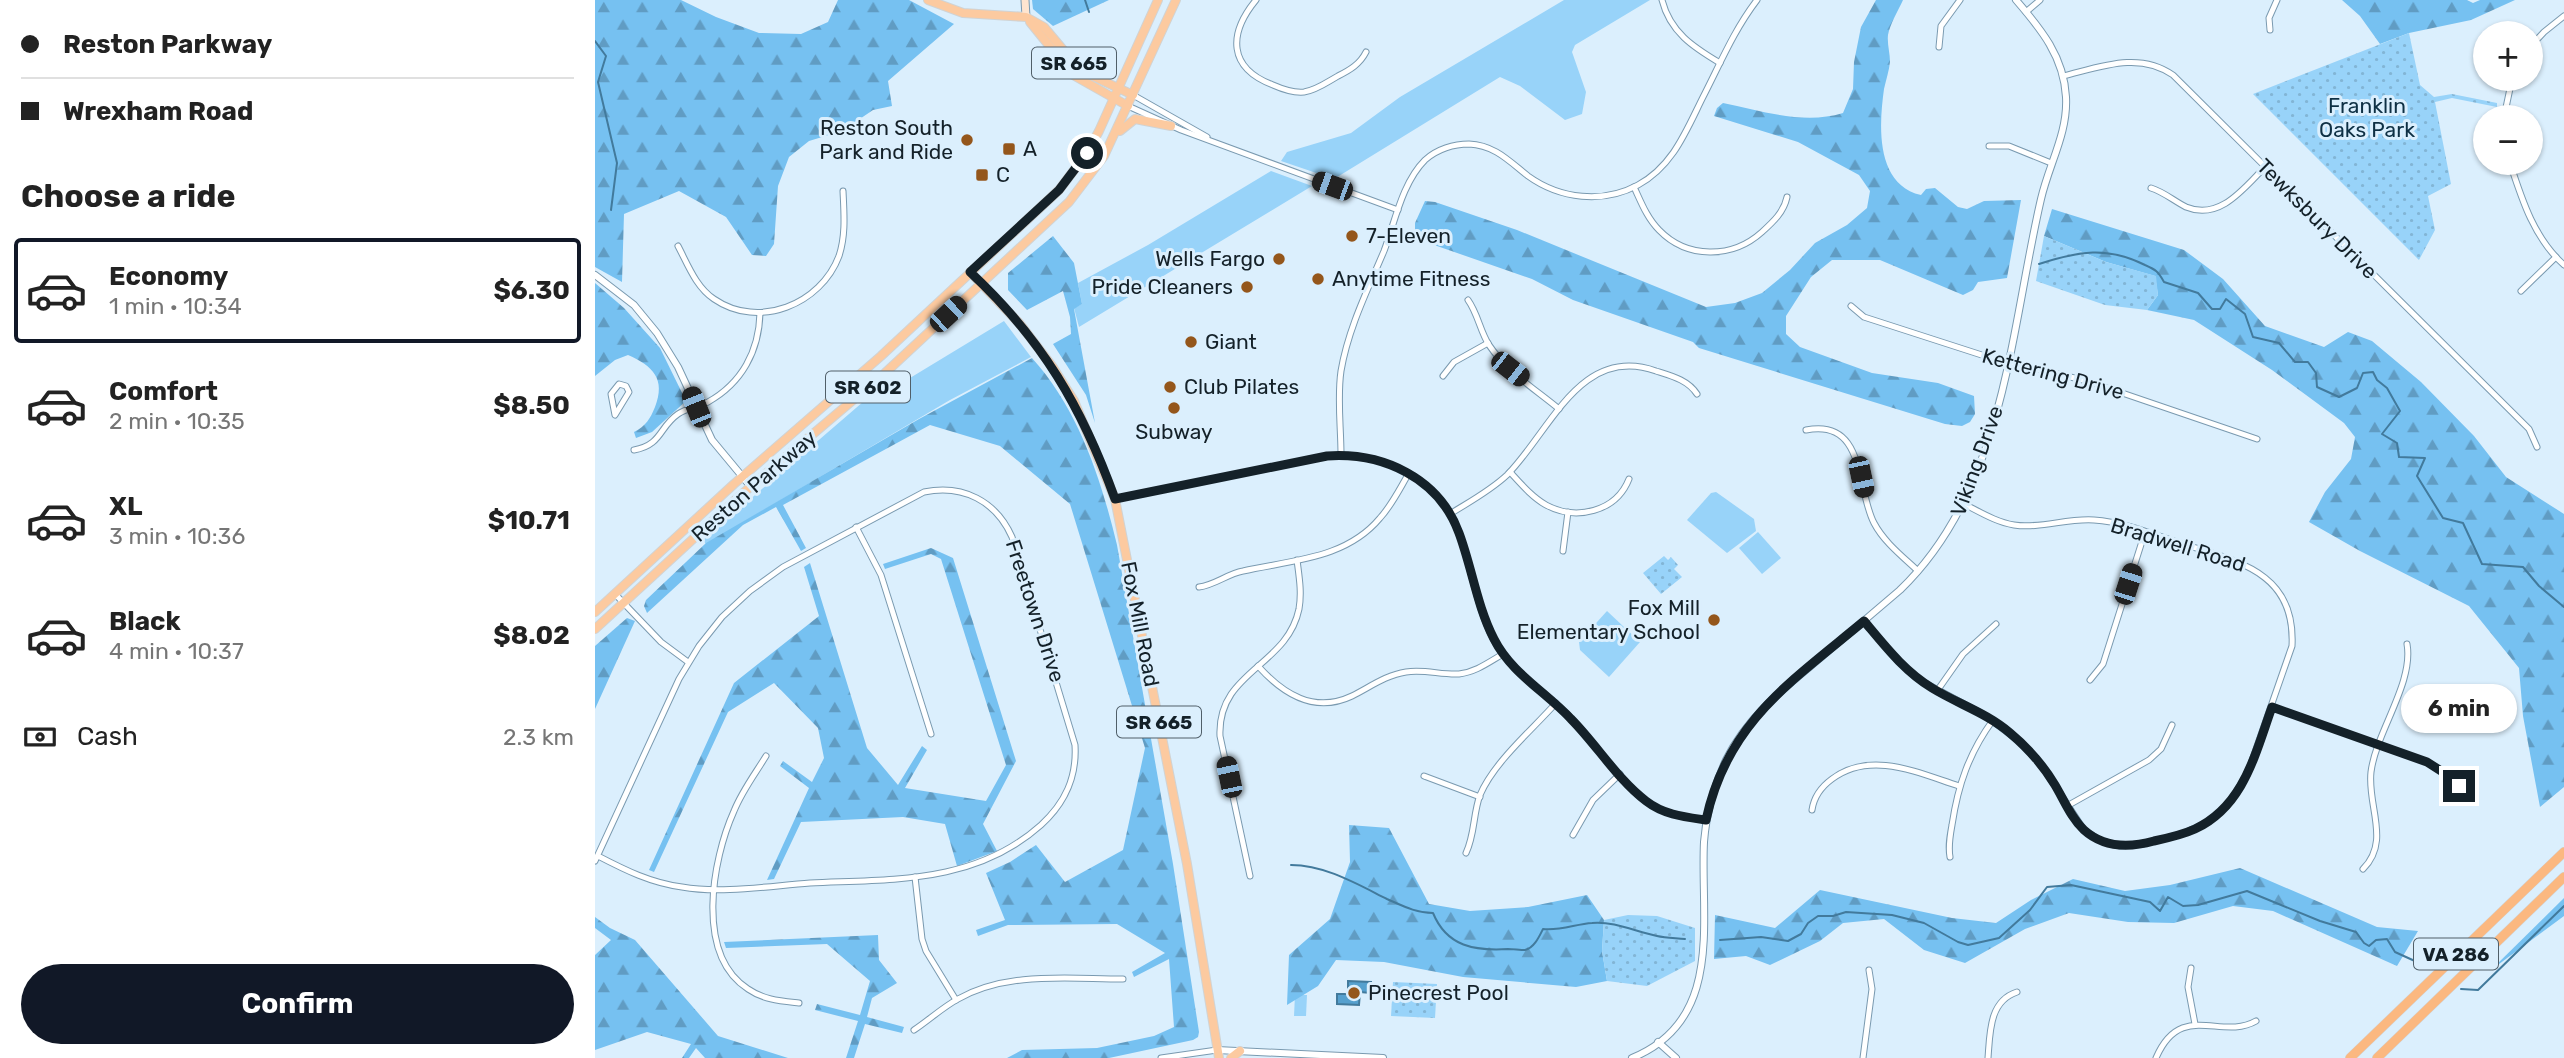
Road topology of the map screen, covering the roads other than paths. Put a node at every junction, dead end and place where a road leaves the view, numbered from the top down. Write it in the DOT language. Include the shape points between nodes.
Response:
graph roads {
  1 [pos="928,0"];
  2 [pos="1025,0"];
  3 [pos="1159,0"];
  4 [pos="1176,0"];
  5 [pos="1256,0"];
  6 [pos="1662,0"];
  7 [pos="1756,0"];
  8 [pos="1960,0"];
  9 [pos="2016,0"];
  10 [pos="2040,0"];
  11 [pos="2277,0"];
  12 [pos="2026,12"];
  13 [pos="2564,16"];
  14 [pos="1026,17"];
  15 [pos="2270,30"];
  16 [pos="2543,33"];
  17 [pos="1939,47"];
  18 [pos="1366,52"];
  19 [pos="1720,63"];
  20 [pos="2063,76"];
  21 [pos="1119,88"];
  22 [pos="1133,95"];
  23 [pos="1114,99"];
  24 [pos="1128,106"];
  25 [pos="1171,125"];
  26 [pos="1111,141"];
  27 [pos="1216,142"];
  28 [pos="1989,146"];
  29 [pos="2051,163"];
  30 [pos="2265,167"];
  31 [pos="2514,175"];
  32 [pos="1635,187"];
  33 [pos="2151,188"];
  34 [pos="843,191"];
  35 [pos="1787,197"];
  36 [pos="1398,210"];
  37 [pos="678,246"];
  38 [pos="2556,257"];
  39 [pos="2564,265"];
  40 [pos="970,272"];
  41 [pos="595,275"];
  42 [pos="982,283"];
  43 [pos="2521,291"];
  44 [pos="1468,300"];
  45 [pos="1851,306"];
  46 [pos="760,313"];
  47 [pos="1488,343"];
  48 [pos="2009,363"];
  49 [pos="1443,376"];
  50 [pos="622,385"];
  51 [pos="1697,394"];
  52 [pos="696,407"];
  53 [pos="1559,409"];
  54 [pos="1806,430"];
  55 [pos="2257,439"];
  56 [pos="2537,447"];
  57 [pos="634,450"];
  58 [pos="1341,455"];
  59 [pos="1510,472"];
  60 [pos="1409,473"];
  61 [pos="742,477"];
  62 [pos="1629,479"];
  63 [pos="751,487"];
  64 [pos="1115,499"];
  65 [pos="1964,504"];
  66 [pos="1568,512"];
  67 [pos="1450,514"];
  68 [pos="856,527"];
  69 [pos="2145,532"];
  70 [pos="1563,551"];
  71 [pos="1297,560"];
  72 [pos="1919,572"];
  73 [pos="1199,587"];
  74 [pos="615,594"];
  75 [pos="624,602"];
  76 [pos="595,612"];
  77 [pos="1864,621"];
  78 [pos="1996,624"];
  79 [pos="595,629"];
  80 [pos="2407,644"];
  81 [pos="1503,654"];
  82 [pos="688,662"];
  83 [pos="1258,666"];
  84 [pos="2090,680"];
  85 [pos="1937,691"];
  86 [pos="1556,703"];
  87 [pos="2272,707"];
  88 [pos="1993,720"];
  89 [pos="2172,725"];
  90 [pos="931,734"];
  91 [pos="2379,744"];
  92 [pos="766,755"];
  93 [pos="1621,774"];
  94 [pos="1424,776"];
  95 [pos="1959,786"];
  96 [pos="2462,793"];
  97 [pos="1479,797"];
  98 [pos="2067,806"];
  99 [pos="1812,810"];
  100 [pos="1706,820"];
  101 [pos="1573,835"];
  102 [pos="2564,852"];
  103 [pos="1466,853"];
  104 [pos="596,858"];
  105 [pos="1950,858"];
  106 [pos="2363,869"];
  107 [pos="1250,876"];
  108 [pos="915,877"];
  109 [pos="2564,877"];
  110 [pos="714,888"];
  111 [pos="2191,968"];
  112 [pos="1869,970"];
  113 [pos="1123,979"];
  114 [pos="2017,992"];
  115 [pos="955,1000"];
  116 [pos="799,1003"];
  117 [pos="2256,1021"];
  118 [pos="2195,1024"];
  119 [pos="914,1030"];
  120 [pos="1658,1042"];
  121 [pos="1240,1051"];
  122 [pos="1218,1054"];
  123 [pos="1161,1058"];
  124 [pos="1231,1058"];
  125 [pos="1383,1058"];
  126 [pos="1632,1058"];
  127 [pos="1676,1058"];
  128 [pos="1863,1058"];
  129 [pos="1988,1058"];
  130 [pos="2156,1058"];
  131 [pos="2350,1058"];
  132 [pos="2377,1058"];
  1 -- 14 [label="main road" via="963,13"];
  2 -- 14 [label="main road, SR 665"];
  3 -- 21 [label="main road, SR 602"];
  4 -- 22 [label="main road, SR 602"];
  5 -- 18 [label="street" via="1240,22 1237,46 1247,70 1266,83 1290,91 1311,90 1358,64"];
  6 -- 19 [label="street" via="1681,36"];
  7 -- 19 [label="street"];
  8 -- 17 [label="street" via="1941,26"];
  9 -- 12 [label="street, Viking Drive"];
  10 -- 12 [label="street"];
  11 -- 15 [label="street" via="2269,18"];
  12 -- 20 [label="street, Viking Drive" via="2052,45"];
  13 -- 16 [label="street"];
  14 -- 21 [label="main road, SR 665" via="1044,27 1080,70"];
  14 -- 23 [label="main road, SR 665" via="1073,75"];
  19 -- 32 [label="street" via="1673,155"];
  20 -- 29 [label="street, Viking Drive" via="2064,123"];
  20 -- 30 [label="street, Tewksbury Drive" via="2126,62 2159,67 2173,75"];
  21 -- 22 [label="main road, SR 665"];
  21 -- 23 [label="main road, Reston Parkway / SR 602"];
  22 -- 24 [label="main road, Reston Parkway / SR 602"];
  22 -- 27 [label="street"];
  23 -- 24 [label="main road, SR 665"];
  23 -- 40 [label="main road, Reston Parkway / SR 602" via="1073,173"];
  24 -- 25 [label="street"];
  24 -- 26 [label="main road, Reston Parkway / SR 602"];
  25 -- 26 [label="main road" via="1135,119"];
  25 -- 27 [label="street"];
  26 -- 42 [label="main road, Reston Parkway / SR 602" via="1069,202"];
  27 -- 36 [label="street"];
  28 -- 29 [label="street" via="2009,146"];
  29 -- 48 [label="street, Viking Drive"];
  30 -- 33 [label="street" via="2235,197 2212,209 2190,208"];
  30 -- 56 [label="street, Tewksbury Drive" via="2529,429"];
  31 -- 38 [label="street" via="2531,220"];
  32 -- 35 [label="street" via="1650,219 1665,236 1707,253 1749,242 1781,213"];
  32 -- 36 [label="street" via="1605,196 1563,193 1539,183 1496,151 1460,145 1426,160"];
  34 -- 46 [label="street" via="843,243 829,275 804,299 785,309"];
  36 -- 58 [label="street" via="1344,356 1339,386"];
  37 -- 46 [label="street" via="713,299 733,309"];
  38 -- 39 [label="street"];
  38 -- 43 [label="street"];
  40 -- 42 [label="main road, Fox Mill Road / SR 665"];
  40 -- 61 [label="main road, Reston Parkway / SR 602"];
  41 -- 52 [label="street" via="627,299 657,333"];
  42 -- 63 [label="main road, Reston Parkway / SR 602"];
  42 -- 64 [label="main road, Fox Mill Road / SR 665" via="1020,324 1074,401"];
  44 -- 47 [label="street"];
  45 -- 48 [label="street, Kettering Drive" via="1864,317"];
  46 -- 52 [label="street" via="758,336 744,371 718,396"];
  47 -- 49 [label="street" via="1454,362"];
  47 -- 53 [label="street" via="1504,365"];
  48 -- 55 [label="street, Kettering Drive" via="2087,381"];
  48 -- 65 [label="street, Viking Drive"];
  50 -- 50 [label="street" via="629,392 615,415 611,394"];
  51 -- 53 [label="street" via="1685,382 1654,370 1620,367 1589,378"];
  52 -- 57 [label="street" via="675,416 652,444"];
  52 -- 61 [label="street" via="712,440"];
  53 -- 59 [label="street"];
  54 -- 72 [label="street" via="1829,430 1847,442 1858,461 1875,526"];
  58 -- 60 [label="street" via="1376,459"];
  58 -- 64 [label="street"];
  59 -- 66 [label="street" via="1543,504"];
  59 -- 67 [label="street"];
  60 -- 67 [label="street"];
  60 -- 71 [label="street" via="1382,516 1356,540 1333,552"];
  61 -- 63 [label="street"];
  61 -- 74 [label="main road, Reston Parkway / SR 602"];
  62 -- 66 [label="street" via="1621,494 1603,507"];
  63 -- 75 [label="main road, Reston Parkway / SR 602"];
  64 -- 122 [label="main road, Fox Mill Road / SR 665" via="1187,864"];
  65 -- 69 [label="street, Bradwell Road" via="2012,525 2092,520"];
  65 -- 72 [label="street, Viking Drive"];
  66 -- 70 [label="street"];
  67 -- 81 [label="street" via="1486,621"];
  68 -- 82 [label="street, Freetown Drive" via="750,591 717,623"];
  68 -- 90 [label="street" via="881,575"];
  68 -- 108 [label="street, Freetown Drive" via="915,495 934,490 966,493 995,510 1012,537 1075,738 1069,788 1059,807 1032,833 981,863"];
  69 -- 84 [label="street" via="2103,664"];
  69 -- 87 [label="street, Bradwell Road" via="2245,564 2278,590 2288,607 2293,634"];
  71 -- 73 [label="street" via="1236,572"];
  71 -- 83 [label="street" via="1300,600 1295,622 1279,648"];
  72 -- 77 [label="street, Viking Drive"];
  74 -- 75 [label="street"];
  74 -- 76 [label="main road, Reston Parkway / SR 602"];
  75 -- 79 [label="main road, Reston Parkway / SR 602"];
  75 -- 82 [label="street" via="661,642"];
  77 -- 85 [label="street, Bradwell Road" via="1903,666"];
  77 -- 100 [label="street, Viking Drive" via="1751,721 1727,759"];
  78 -- 85 [label="street" via="1963,654"];
  80 -- 91 [label="street" via="2408,663"];
  81 -- 83 [label="street" via="1462,673 1417,670 1390,676 1346,698 1327,702 1292,696"];
  81 -- 86 [label="street"];
  82 -- 104 [label="street, Freetown Drive"];
  83 -- 107 [label="street" via="1228,696 1220,726"];
  85 -- 88 [label="street, Bradwell Road"];
  86 -- 93 [label="street"];
  86 -- 97 [label="street" via="1498,767"];
  87 -- 91 [label="street"];
  87 -- 98 [label="street, Bradwell Road" via="2242,786 2218,814 2195,829 2144,844 2111,844 2084,830"];
  88 -- 95 [label="street" via="1974,749"];
  88 -- 98 [label="street, Bradwell Road" via="2032,753"];
  89 -- 98 [label="street" via="2161,749 2149,760"];
  91 -- 96 [label="street" via="2439,768"];
  91 -- 106 [label="street" via="2371,784 2378,840"];
  92 -- 110 [label="street" via="733,811"];
  93 -- 100 [label="street" via="1658,809"];
  93 -- 101 [label="street" via="1593,800"];
  94 -- 97 [label="street"];
  95 -- 99 [label="street" via="1901,768 1868,764 1827,783 1815,797"];
  95 -- 105 [label="street"];
  97 -- 103 [label="street"];
  100 -- 120 [label="street, Viking Drive" via="1702,971 1688,1009"];
  102 -- 131 [label="highway, VA 286"];
  104 -- 110 [label="street, Freetown Drive" via="655,882"];
  108 -- 110 [label="street, Freetown Drive"];
  108 -- 115 [label="street" via="922,939"];
  109 -- 132 [label="highway, VA 286"];
  110 -- 116 [label="street" via="715,940 727,969 758,995"];
  111 -- 118 [label="street" via="2188,987"];
  112 -- 128 [label="street" via="1873,989"];
  113 -- 115 [label="street" via="1008,981"];
  114 -- 129 [label="street" via="1997,1009"];
  115 -- 119 [label="street"];
  117 -- 118 [label="street" via="2243,1026"];
  118 -- 130 [label="street" via="2171,1036"];
  120 -- 126 [label="street, Viking Drive"];
  120 -- 127 [label="street"];
  121 -- 122 [label="street"];
  121 -- 124 [label="main road"];
  121 -- 125 [label="street"];
  122 -- 123 [label="street"];
}
